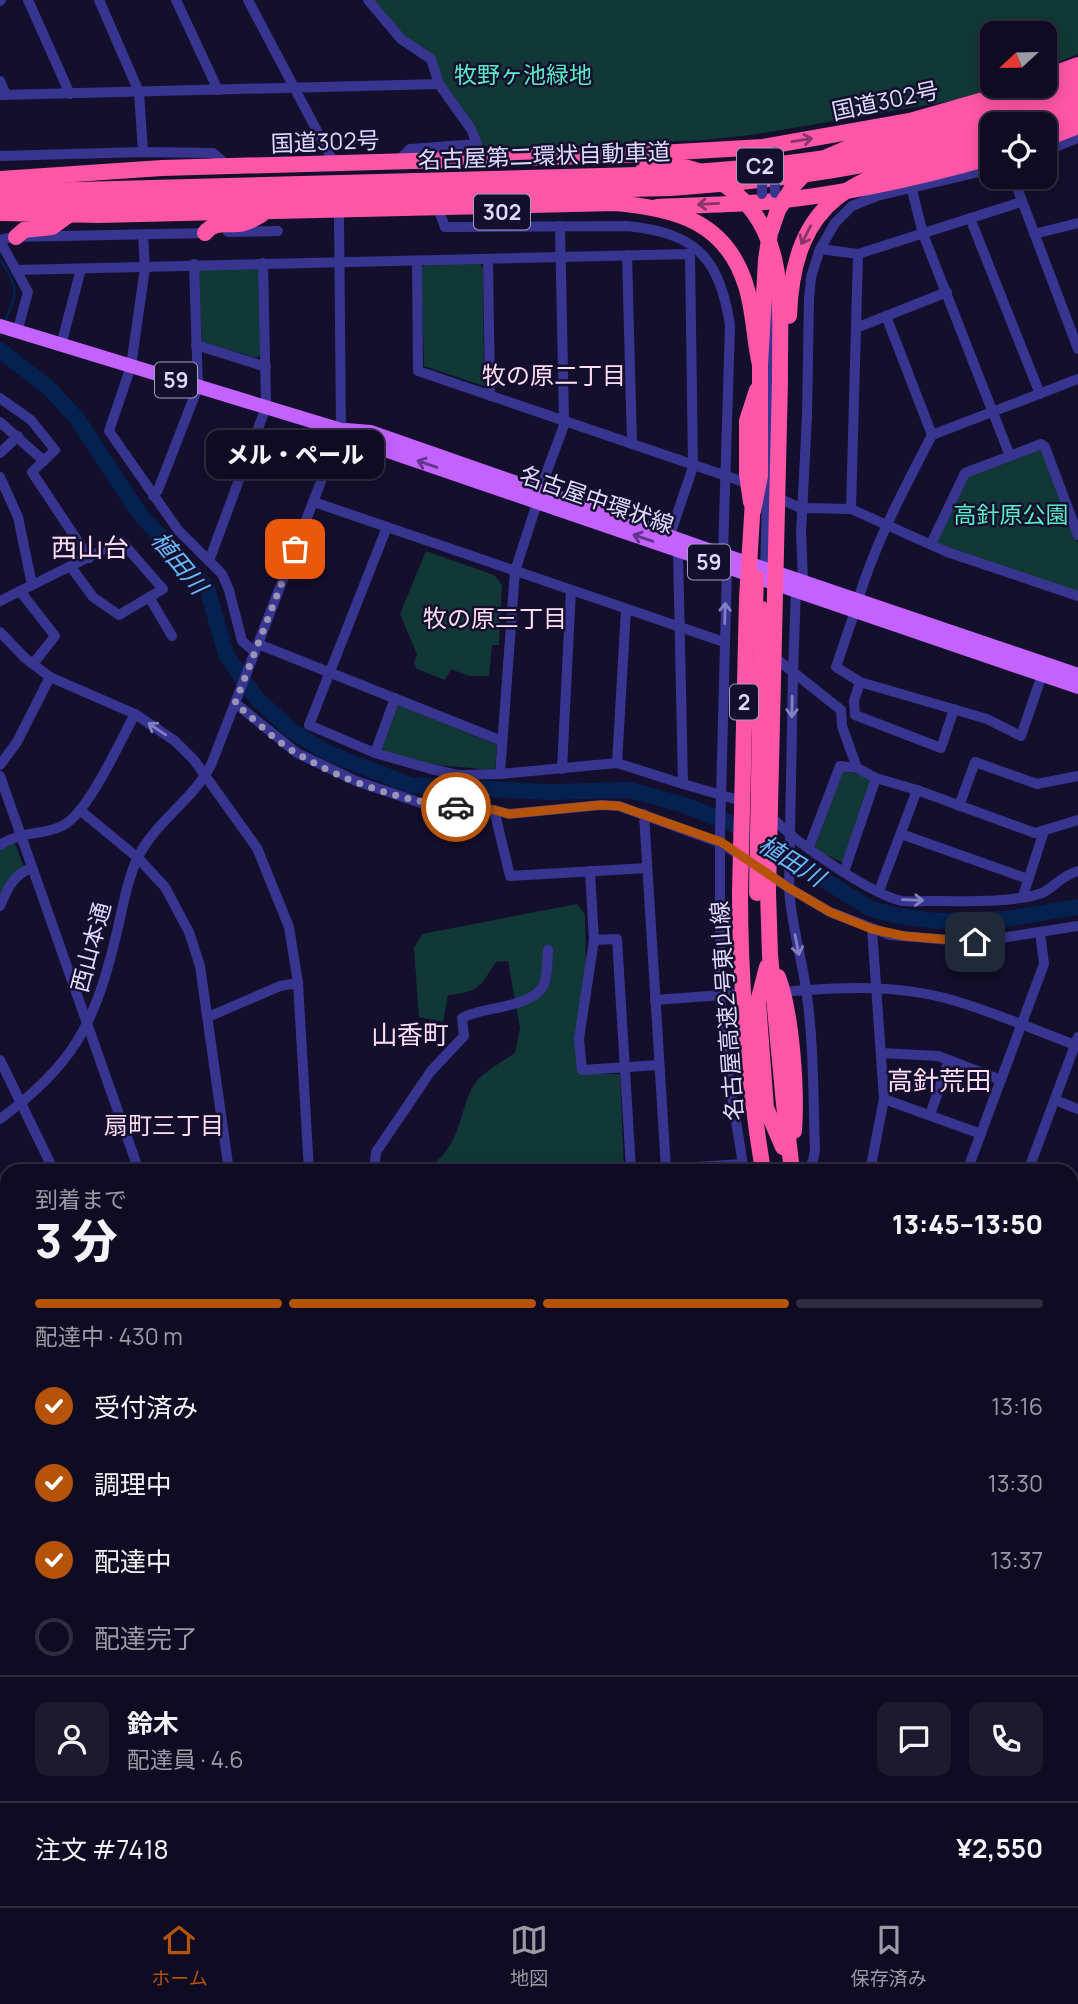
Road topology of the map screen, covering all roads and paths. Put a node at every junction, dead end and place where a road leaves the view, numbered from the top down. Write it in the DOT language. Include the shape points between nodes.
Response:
graph roads {
  1 [pos="28,0"];
  2 [pos="99,0"];
  3 [pos="176,0"];
  4 [pos="248,0"];
  5 [pos="368,0"];
  6 [pos="1078,65"];
  7 [pos="1057,73"];
  8 [pos="1078,76"];
  9 [pos="0,81"];
  10 [pos="439,84"];
  11 [pos="294,88"];
  12 [pos="1078,88"];
  13 [pos="218,90"];
  14 [pos="139,92"];
  15 [pos="70,94"];
  16 [pos="3,95"];
  17 [pos="988,98"];
  18 [pos="1078,102"];
  19 [pos="1049,112"];
  20 [pos="1078,113"];
  21 [pos="1057,121"];
  22 [pos="1078,126"];
  23 [pos="1057,134"];
  24 [pos="980,135"];
  25 [pos="1078,138"];
  26 [pos="980,146"];
  27 [pos="1057,146"];
  28 [pos="769,149"];
  29 [pos="143,152"];
  30 [pos="0,156"];
  31 [pos="980,160"];
  32 [pos="398,161"];
  33 [pos="334,163"];
  34 [pos="228,166"];
  35 [pos="980,172"];
  36 [pos="0,181"];
  37 [pos="432,187"];
  38 [pos="1017,189"];
  39 [pos="912,190"];
  40 [pos="0,192"];
  41 [pos="768,198"];
  42 [pos="1021,202"];
  43 [pos="2,211"];
  44 [pos="70,214"];
  45 [pos="440,214"];
  46 [pos="261,215"];
  47 [pos="339,216"];
  48 [pos="970,218"];
  49 [pos="1078,223"];
  50 [pos="560,226"];
  51 [pos="278,231"];
  52 [pos="205,233"];
  53 [pos="922,234"];
  54 [pos="1034,234"];
  55 [pos="143,235"];
  56 [pos="5,239"];
  57 [pos="820,249"];
  58 [pos="693,251"];
  59 [pos="858,254"];
  60 [pos="627,256"];
  61 [pos="561,257"];
  62 [pos="488,259"];
  63 [pos="417,261"];
  64 [pos="263,263"];
  65 [pos="340,263"];
  66 [pos="194,264"];
  67 [pos="145,268"];
  68 [pos="80,269"];
  69 [pos="16,270"];
  70 [pos="947,292"];
  71 [pos="886,316"];
  72 [pos="856,328"];
  73 [pos="9,329"];
  74 [pos="61,345"];
  75 [pos="196,345"];
  76 [pos="1078,349"];
  77 [pos="131,366"];
  78 [pos="266,367"];
  79 [pos="760,373"];
  80 [pos="1078,379"];
  81 [pos="198,387"];
  82 [pos="1040,394"];
  83 [pos="490,396"];
  84 [pos="0,398"];
  85 [pos="266,407"];
  86 [pos="993,412"];
  87 [pos="564,420"];
  88 [pos="0,422"];
  89 [pos="341,430"];
  90 [pos="932,435"];
  91 [pos="18,436"];
  92 [pos="632,444"];
  93 [pos="0,453"];
  94 [pos="1010,456"];
  95 [pos="44,461"];
  96 [pos="693,467"];
  97 [pos="0,477"];
  98 [pos="725,477"];
  99 [pos="762,492"];
  100 [pos="153,495"];
  101 [pos="539,497"];
  102 [pos="314,502"];
  103 [pos="803,508"];
  104 [pos="851,509"];
  105 [pos="777,513"];
  106 [pos="886,524"];
  107 [pos="387,527"];
  108 [pos="670,535"];
  109 [pos="1078,535"];
  110 [pos="931,544"];
  111 [pos="678,551"];
  112 [pos="89,558"];
  113 [pos="209,561"];
  114 [pos="725,561"];
  115 [pos="71,567"];
  116 [pos="515,571"];
  117 [pos="761,572"];
  118 [pos="32,585"];
  119 [pos="800,585"];
  120 [pos="571,590"];
  121 [pos="20,591"];
  122 [pos="1078,596"];
  123 [pos="149,597"];
  124 [pos="0,600"];
  125 [pos="857,606"];
  126 [pos="626,609"];
  127 [pos="681,628"];
  128 [pos="0,632"];
  129 [pos="172,636"];
  130 [pos="724,642"];
  131 [pos="256,648"];
  132 [pos="766,649"];
  133 [pos="33,664"];
  134 [pos="329,671"];
  135 [pos="793,671"];
  136 [pos="1078,674"];
  137 [pos="1042,675"];
  138 [pos="50,677"];
  139 [pos="860,682"];
  140 [pos="1078,687"];
  141 [pos="395,698"];
  142 [pos="235,701"];
  143 [pos="954,709"];
  144 [pos="135,714"];
  145 [pos="502,741"];
  146 [pos="375,753"];
  147 [pos="617,763"];
  148 [pos="0,765"];
  149 [pos="857,768"];
  150 [pos="562,769"];
  151 [pos="500,774"];
  152 [pos="205,775"];
  153 [pos="0,776"];
  154 [pos="1078,776"];
  155 [pos="876,778"];
  156 [pos="684,784"];
  157 [pos="917,790"];
  158 [pos="735,799"];
  159 [pos="721,800"];
  160 [pos="959,806"];
  161 [pos="494,810"];
  162 [pos="81,811"];
  163 [pos="644,814"];
  164 [pos="1078,820"];
  165 [pos="776,821"];
  166 [pos="1044,831"];
  167 [pos="20,834"];
  168 [pos="901,834"];
  169 [pos="721,838"];
  170 [pos="789,839"];
  171 [pos="0,845"];
  172 [pos="809,848"];
  173 [pos="138,858"];
  174 [pos="31,868"];
  175 [pos="647,868"];
  176 [pos="590,871"];
  177 [pos="1078,871"];
  178 [pos="844,872"];
  179 [pos="1028,879"];
  180 [pos="789,883"];
  181 [pos="879,891"];
  182 [pos="753,893"];
  183 [pos="1023,896"];
  184 [pos="0,906"];
  185 [pos="1078,926"];
  186 [pos="872,929"];
  187 [pos="1040,932"];
  188 [pos="594,940"];
  189 [pos="548,950"];
  190 [pos="298,983"];
  191 [pos="876,987"];
  192 [pos="806,990"];
  193 [pos="793,991"];
  194 [pos="739,992"];
  195 [pos="720,995"];
  196 [pos="655,1000"];
  197 [pos="208,1017"];
  198 [pos="87,1023"];
  199 [pos="1021,1025"];
  200 [pos="1077,1042"];
  201 [pos="881,1053"];
  202 [pos="0,1060"];
  203 [pos="949,1060"];
  204 [pos="659,1065"];
  205 [pos="625,1067"];
  206 [pos="1001,1080"];
  207 [pos="884,1099"];
  208 [pos="1055,1100"];
  209 [pos="21,1104"];
  210 [pos="1078,1108"];
  211 [pos="930,1115"];
  212 [pos="0,1119"];
  213 [pos="981,1134"];
  214 [pos="51,1164"];
  215 [pos="137,1164"];
  216 [pos="228,1164"];
  217 [pos="306,1164"];
  218 [pos="375,1164"];
  219 [pos="631,1164"];
  220 [pos="666,1164"];
  221 [pos="742,1164"];
  222 [pos="762,1164"];
  223 [pos="796,1164"];
  224 [pos="807,1164"];
  225 [pos="871,1164"];
  226 [pos="970,1164"];
  227 [pos="1031,1164"];
  1 -- 15 [label="street"];
  2 -- 14 [label="street"];
  3 -- 13 [label="street"];
  4 -- 11 [label="street"];
  5 -- 10 [label="street" via="401,39 431,59"];
  6 -- 7 [label="highway"];
  8 -- 79 [label="highway, bridge" via="954,119 858,144 808,170 778,210 770,233"];
  9 -- 16 [label="street"];
  10 -- 11 [label="street"];
  10 -- 32 [label="street" via="477,144 410,149"];
  11 -- 13 [label="street"];
  11 -- 33 [label="street"];
  12 -- 37 [label="highway, 名古屋第二環状自動車道 / C2" via="927,139 805,161 669,174"];
  13 -- 14 [label="street"];
  14 -- 15 [label="street"];
  14 -- 29 [label="street"];
  15 -- 16 [label="street"];
  28 -- 17 [label="highway, 国道302号, one-way" via="910,121"];
  18 -- 19 [label="highway"];
  20 -- 21 [label="highway"];
  22 -- 23 [label="highway"];
  24 -- 37 [label="highway, 名古屋第二環状自動車道 / C2" via="882,162 754,182 639,190"];
  25 -- 27 [label="street"];
  26 -- 105 [label="highway, one-way, bridge" via="854,185 819,213 804,236 791,284 784,474"];
  28 -- 32 [label="highway, 国道302号"];
  28 -- 41 [label="street, bridge"];
  29 -- 30 [label="street"];
  29 -- 34 [label="street" via="214,153"];
  31 -- 41 [label="highway, 302" via="909,179"];
  32 -- 33 [label="highway, 国道302号"];
  33 -- 34 [label="highway, 国道302号"];
  34 -- 36 [label="highway, 国道302号"];
  35 -- 39 [label="street"];
  36 -- 105 [label="highway, bridge" via="644,164 684,167 715,178 750,206 770,240 775,262 779,302"];
  37 -- 40 [label="highway, 名古屋第二環状自動車道 / C2"];
  37 -- 43 [label="highway, 名古屋第二環状自動車道 / C2"];
  38 -- 42 [label="street"];
  39 -- 53 [label="street"];
  39 -- 57 [label="street" via="852,206"];
  41 -- 45 [label="highway, 302, one-way"];
  41 -- 99 [label="street"];
  42 -- 48 [label="street"];
  42 -- 54 [label="street"];
  43 -- 44 [label="highway, 302"];
  43 -- 79 [label="highway, bridge" via="98,215 616,203 656,207 687,216 724,244 746,286"];
  44 -- 46 [label="highway, 302"];
  44 -- 56 [label="highway" via="52,228 24,230"];
  45 -- 47 [label="highway, 302"];
  45 -- 50 [label="street" via="445,227"];
  46 -- 47 [label="highway, 302"];
  46 -- 52 [label="highway" via="243,224 215,224"];
  47 -- 65 [label="street"];
  48 -- 53 [label="street"];
  48 -- 82 [label="street"];
  49 -- 54 [label="street"];
  50 -- 58 [label="street" via="647,228 665,232"];
  50 -- 61 [label="street"];
  51 -- 52 [label="street"];
  52 -- 55 [label="street"];
  53 -- 59 [label="street"];
  53 -- 70 [label="street"];
  54 -- 76 [label="street"];
  55 -- 56 [label="street"];
  55 -- 67 [label="street"];
  56 -- 69 [label="street"];
  57 -- 59 [label="street"];
  57 -- 103 [label="street" via="809,299"];
  58 -- 60 [label="street"];
  58 -- 96 [label="street"];
  58 -- 98 [label="street" via="713,267 730,325"];
  59 -- 72 [label="street"];
  60 -- 61 [label="street"];
  60 -- 92 [label="street"];
  61 -- 62 [label="street"];
  61 -- 87 [label="street"];
  62 -- 63 [label="street"];
  62 -- 83 [label="street"];
  63 -- 65 [label="street"];
  63 -- 83 [label="street" via="418,371"];
  64 -- 65 [label="street"];
  64 -- 66 [label="street"];
  64 -- 78 [label="street"];
  65 -- 89 [label="street"];
  66 -- 67 [label="street"];
  66 -- 75 [label="street"];
  67 -- 68 [label="street"];
  67 -- 77 [label="street"];
  68 -- 69 [label="street"];
  68 -- 74 [label="street"];
  69 -- 73 [label="street" via="28,292"];
  70 -- 71 [label="street"];
  70 -- 86 [label="street"];
  71 -- 72 [label="street"];
  71 -- 90 [label="street"];
  72 -- 104 [label="street"];
  73 -- 74 [label="main road, 名古屋中環状線 / 59"];
  74 -- 77 [label="main road, 名古屋中環状線 / 59"];
  75 -- 78 [label="street"];
  75 -- 81 [label="street"];
  77 -- 81 [label="main road, 名古屋中環状線 / 59"];
  77 -- 100 [label="street" via="109,431"];
  78 -- 85 [label="street"];
  79 -- 182 [label="highway, 名古屋高速2号東山線 / 2, bridge" via="760,476 747,599"];
  80 -- 82 [label="street"];
  81 -- 85 [label="main road, 名古屋中環状線 / 59"];
  81 -- 100 [label="street"];
  82 -- 86 [label="street"];
  83 -- 87 [label="street"];
  84 -- 95 [label="street" via="31,420 55,450"];
  85 -- 89 [label="main road, 名古屋中環状線 / 59"];
  85 -- 113 [label="street"];
  86 -- 90 [label="street"];
  86 -- 94 [label="street"];
  87 -- 92 [label="street"];
  87 -- 101 [label="street"];
  88 -- 91 [label="street"];
  89 -- 101 [label="main road, 名古屋中環状線 / 59" via="367,443"];
  89 -- 102 [label="street"];
  90 -- 106 [label="street"];
  91 -- 93 [label="street"];
  91 -- 95 [label="street"];
  92 -- 96 [label="street"];
  94 -- 109 [label="street" via="1037,445 1045,447"];
  94 -- 110 [label="street" via="965,473"];
  95 -- 112 [label="street" via="32,472"];
  96 -- 98 [label="street"];
  96 -- 108 [label="street"];
  97 -- 118 [label="street" via="18,517"];
  98 -- 99 [label="street"];
  98 -- 114 [label="street"];
  99 -- 103 [label="street"];
  99 -- 117 [label="street"];
  100 -- 113 [label="street" via="178,530"];
  101 -- 108 [label="main road, 名古屋中環状線 / 59"];
  111 -- 101 [label="main road, 名古屋中環状線 / 59, one-way"];
  101 -- 116 [label="street"];
  102 -- 107 [label="street"];
  102 -- 131 [label="street"];
  103 -- 104 [label="street"];
  103 -- 119 [label="street"];
  104 -- 106 [label="street"];
  105 -- 182 [label="highway, 名古屋高速2号東山線 / 2, bridge"];
  106 -- 110 [label="street"];
  106 -- 125 [label="street"];
  107 -- 116 [label="street"];
  107 -- 134 [label="street"];
  108 -- 114 [label="main road, 名古屋中環状線 / 59"];
  110 -- 122 [label="street"];
  111 -- 114 [label="main road, 名古屋中環状線 / 59"];
  111 -- 127 [label="street"];
  112 -- 115 [label="street"];
  112 -- 123 [label="street" via="121,541 163,589"];
  113 -- 131 [label="street" via="229,590 242,641"];
  114 -- 117 [label="main road, 名古屋中環状線 / 59"];
  130 -- 114 [label="street, one-way"];
  115 -- 118 [label="street"];
  115 -- 123 [label="street" via="93,597 119,615"];
  116 -- 120 [label="street"];
  116 -- 145 [label="street"];
  117 -- 119 [label="main road, 名古屋中環状線 / 59"];
  117 -- 182 [label="highway"];
  118 -- 121 [label="street"];
  119 -- 125 [label="main road, 名古屋中環状線 / 59"];
  119 -- 135 [label="street"];
  120 -- 126 [label="street"];
  120 -- 150 [label="street"];
  121 -- 124 [label="street"];
  121 -- 133 [label="street" via="55,636"];
  123 -- 129 [label="street"];
  125 -- 136 [label="main road, 名古屋中環状線 / 59"];
  125 -- 137 [label="main road, 名古屋中環状線 / 59"];
  125 -- 139 [label="street" via="836,667"];
  126 -- 127 [label="street"];
  126 -- 147 [label="street"];
  127 -- 130 [label="street"];
  127 -- 156 [label="street"];
  128 -- 133 [label="street"];
  130 -- 159 [label="street"];
  131 -- 134 [label="street"];
  131 -- 142 [label="street, 西山本通"];
  132 -- 135 [label="street"];
  133 -- 138 [label="street"];
  134 -- 141 [label="street"];
  134 -- 146 [label="street" via="309,724"];
  135 -- 149 [label="street" via="841,710"];
  135 -- 170 [label="street, one-way"];
  137 -- 140 [label="main road, 名古屋中環状線 / 59"];
  137 -- 143 [label="street" via="1021,737"];
  138 -- 144 [label="street"];
  138 -- 148 [label="street"];
  139 -- 143 [label="street"];
  139 -- 143 [label="street" via="855,715 941,748"];
  141 -- 145 [label="street"];
  141 -- 146 [label="street"];
  142 -- 152 [label="street, 西山本通"];
  142 -- 161 [label="street" via="296,754 356,781 421,803"];
  152 -- 144 [label="street, one-way" via="175,741"];
  144 -- 162 [label="street"];
  145 -- 151 [label="street"];
  146 -- 151 [label="street" via="458,775"];
  147 -- 150 [label="street"];
  147 -- 156 [label="street"];
  149 -- 155 [label="street"];
  149 -- 172 [label="street" via="840,766"];
  150 -- 151 [label="street"];
  152 -- 173 [label="street, 西山本通"];
  152 -- 190 [label="street" via="257,848 289,927"];
  153 -- 167 [label="street"];
  154 -- 160 [label="street" via="1037,785 975,762"];
  155 -- 157 [label="street"];
  155 -- 178 [label="street"];
  156 -- 159 [label="street"];
  157 -- 160 [label="street"];
  157 -- 168 [label="street"];
  158 -- 159 [label="street"];
  159 -- 169 [label="street"];
  160 -- 166 [label="street" via="1035,833"];
  161 -- 163 [label="street" via="509,814 613,805"];
  161 -- 176 [label="street" via="510,876"];
  162 -- 167 [label="street" via="58,828"];
  162 -- 173 [label="street"];
  163 -- 169 [label="street"];
  163 -- 175 [label="street"];
  164 -- 166 [label="street"];
  165 -- 170 [label="street"];
  166 -- 179 [label="street"];
  167 -- 171 [label="street"];
  167 -- 174 [label="street"];
  168 -- 179 [label="street"];
  168 -- 181 [label="street"];
  169 -- 180 [label="street"];
  169 -- 195 [label="street"];
  170 -- 172 [label="street"];
  170 -- 180 [label="street"];
  172 -- 178 [label="street"];
  173 -- 197 [label="street" via="165,887 189,932"];
  173 -- 198 [label="street, 西山本通" via="103,986"];
  174 -- 184 [label="street" via="14,879"];
  174 -- 198 [label="street"];
  175 -- 176 [label="street"];
  175 -- 196 [label="street"];
  176 -- 188 [label="street"];
  177 -- 183 [label="street" via="1043,892"];
  178 -- 181 [label="street"];
  179 -- 183 [label="street"];
  180 -- 186 [label="street" via="830,912"];
  180 -- 192 [label="street, one-way"];
  181 -- 183 [label="street, one-way" via="902,901"];
  182 -- 194 [label="highway, 名古屋高速2号東山線 / 2"];
  182 -- 223 [label="highway, 名古屋高速2号東山線 / 2" via="768,928"];
  185 -- 187 [label="street"];
  186 -- 187 [label="street" via="975,942"];
  186 -- 191 [label="street"];
  187 -- 199 [label="street" via="1044,964"];
  188 -- 205 [label="street" via="617,939"];
  188 -- 205 [label="street" via="579,1039 582,1070"];
  189 -- 218 [label="street" via="543,987 528,998 462,1018 464,1035 432,1070 376,1152"];
  190 -- 197 [label="street" via="280,986"];
  190 -- 217 [label="street"];
  191 -- 192 [label="street"];
  191 -- 199 [label="street" via="945,998"];
  191 -- 201 [label="street"];
  192 -- 193 [label="street"];
  192 -- 224 [label="street" via="815,1150 813,1161"];
  194 -- 195 [label="street"];
  194 -- 222 [label="highway, 名古屋高速2号東山線 / 2"];
  195 -- 196 [label="street"];
  195 -- 221 [label="street"];
  196 -- 204 [label="street"];
  197 -- 216 [label="street"];
  198 -- 209 [label="street, 西山本通" via="61,1066"];
  198 -- 215 [label="street"];
  199 -- 200 [label="street"];
  199 -- 206 [label="street"];
  200 -- 208 [label="street"];
  201 -- 203 [label="street"];
  201 -- 207 [label="street"];
  202 -- 209 [label="street"];
  203 -- 206 [label="street"];
  203 -- 211 [label="street"];
  204 -- 205 [label="street"];
  204 -- 220 [label="street"];
  205 -- 219 [label="street"];
  206 -- 213 [label="street"];
  207 -- 211 [label="street"];
  207 -- 225 [label="street"];
  208 -- 210 [label="street"];
  208 -- 227 [label="street"];
  209 -- 212 [label="street, 西山本通"];
  209 -- 214 [label="street"];
  211 -- 213 [label="street"];
  213 -- 226 [label="street"];
}
